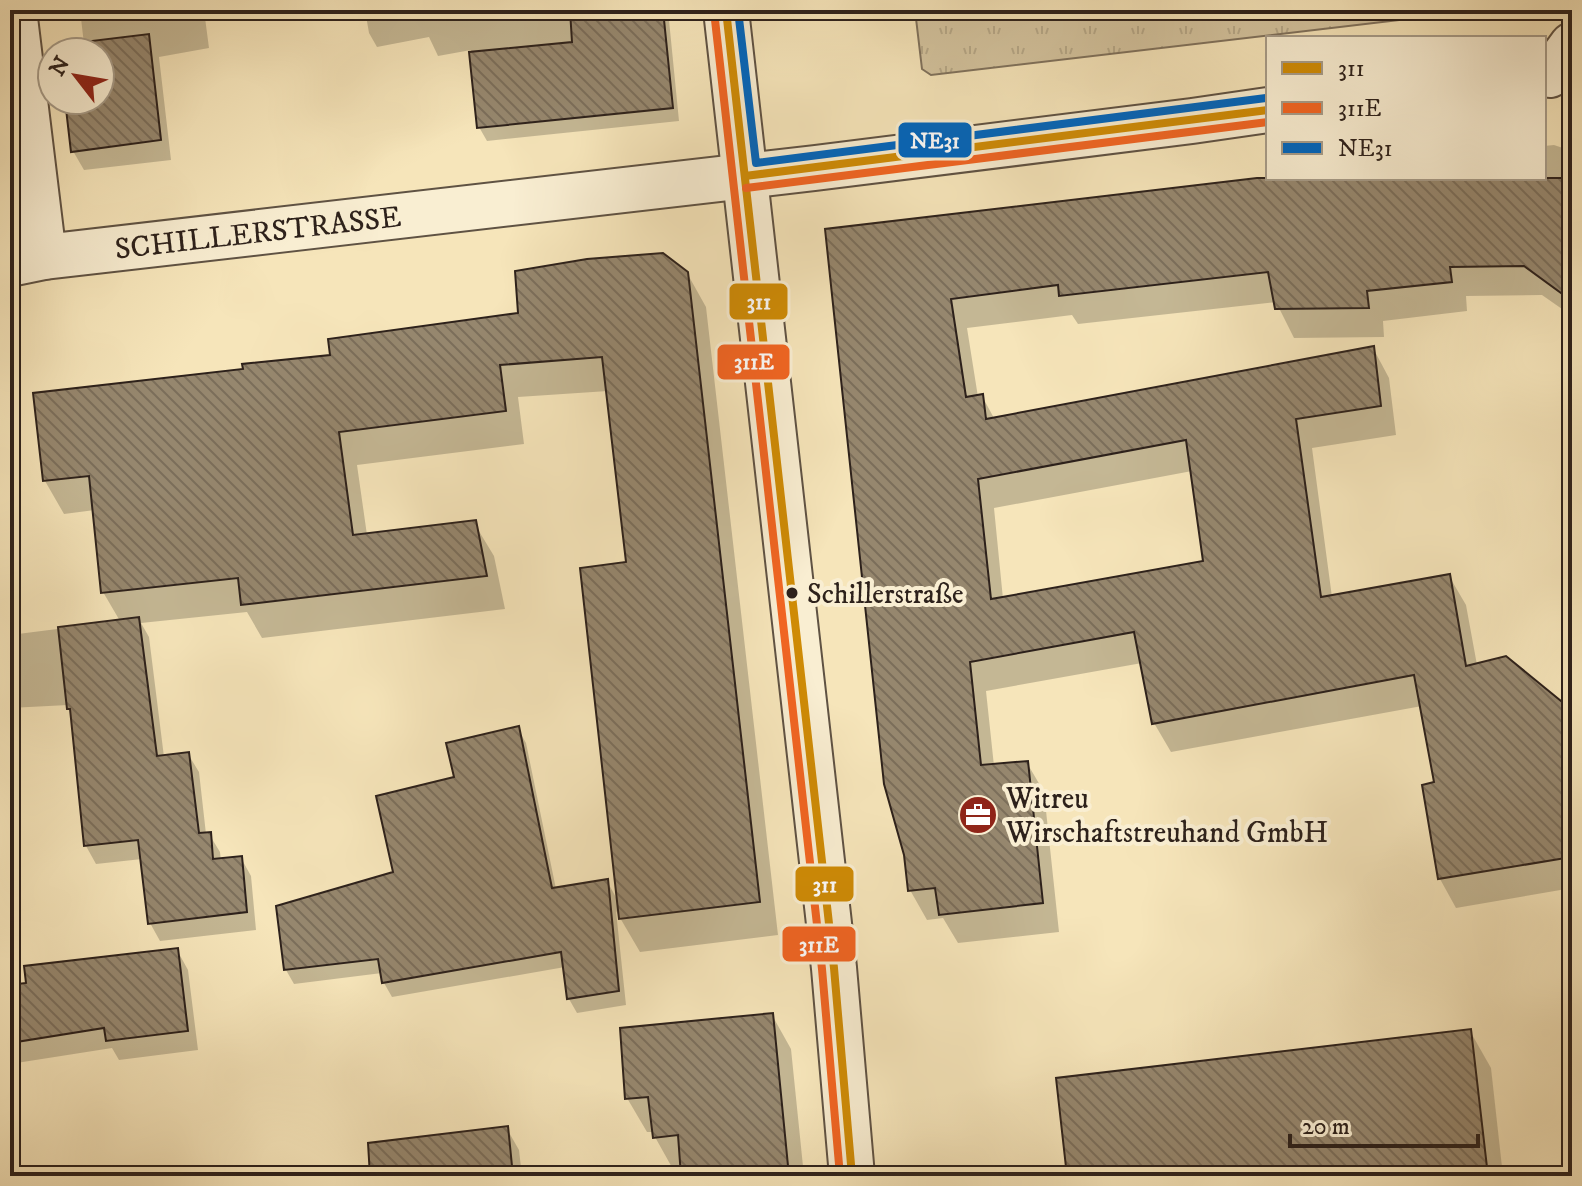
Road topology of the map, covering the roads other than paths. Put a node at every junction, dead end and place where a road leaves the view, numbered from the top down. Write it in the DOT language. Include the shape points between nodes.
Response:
graph roads {
  1 [pos="14,10"];
  2 [pos="726,10"];
  3 [pos="1266,110"];
  4 [pos="745,176"];
  5 [pos="27,261"];
  6 [pos="852,1176"];
  1 -- 5 [label="street"];
  2 -- 4 [label="street"];
  3 -- 4 [label="street, SCHILLERSTRASSE"];
  4 -- 5 [label="street, SCHILLERSTRASSE"];
  4 -- 6 [label="street" via="834,968"];
}
